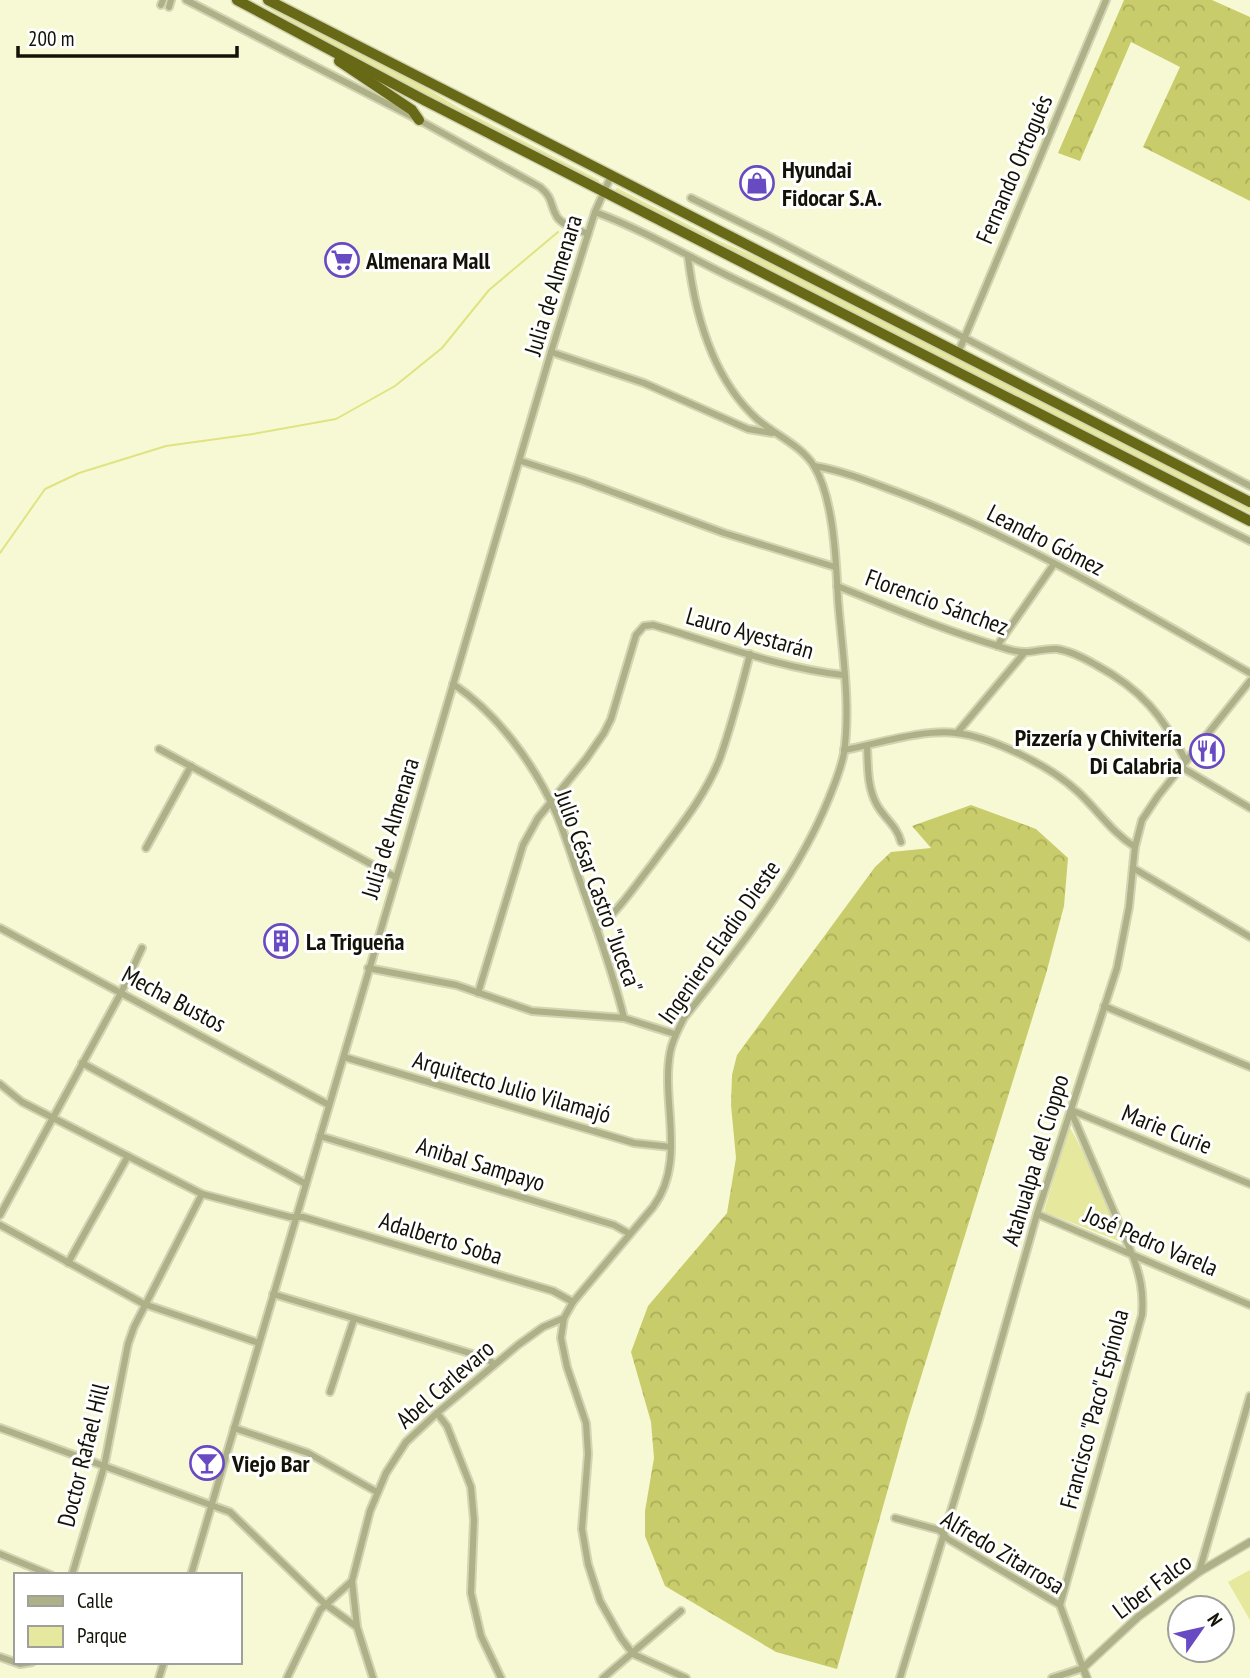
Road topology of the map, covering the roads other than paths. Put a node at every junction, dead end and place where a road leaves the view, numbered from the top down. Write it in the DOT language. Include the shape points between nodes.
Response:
graph roads {
  1 [pos="186,0"];
  2 [pos="237,0"];
  3 [pos="268,0"];
  4 [pos="1106,0"];
  5 [pos="307,38"];
  6 [pos="419,120"];
  7 [pos="611,176"];
  8 [pos="603,192"];
  9 [pos="691,198"];
  10 [pos="595,212"];
  11 [pos="588,234"];
  12 [pos="688,257"];
  13 [pos="963,337"];
  14 [pos="551,352"];
  15 [pos="958,353"];
  16 [pos="774,433"];
  17 [pos="521,461"];
  18 [pos="814,467"];
  19 [pos="1250,486"];
  20 [pos="1250,502"];
  21 [pos="1250,521"];
  22 [pos="1250,541"];
  23 [pos="1054,564"];
  24 [pos="835,567"];
  25 [pos="837,586"];
  26 [pos="997,646"];
  27 [pos="1025,652"];
  28 [pos="750,654"];
  29 [pos="1250,673"];
  30 [pos="844,675"];
  31 [pos="1250,681"];
  32 [pos="453,684"];
  33 [pos="957,733"];
  34 [pos="867,746"];
  35 [pos="159,748"];
  36 [pos="844,750"];
  37 [pos="1183,764"];
  38 [pos="191,766"];
  39 [pos="550,802"];
  40 [pos="1250,808"];
  41 [pos="901,842"];
  42 [pos="1135,847"];
  43 [pos="146,848"];
  44 [pos="1133,869"];
  45 [pos="395,877"];
  46 [pos="0,928"];
  47 [pos="597,929"];
  48 [pos="1250,937"];
  49 [pos="142,948"];
  50 [pos="369,968"];
  51 [pos="121,993"];
  52 [pos="478,993"];
  53 [pos="1104,1006"];
  54 [pos="624,1018"];
  55 [pos="675,1034"];
  56 [pos="344,1057"];
  57 [pos="82,1063"];
  58 [pos="1250,1067"];
  59 [pos="0,1084"];
  60 [pos="329,1105"];
  61 [pos="1070,1109"];
  62 [pos="52,1118"];
  63 [pos="320,1136"];
  64 [pos="671,1147"];
  65 [pos="128,1156"];
  66 [pos="306,1184"];
  67 [pos="1250,1184"];
  68 [pos="202,1194"];
  69 [pos="0,1214"];
  70 [pos="1037,1214"];
  71 [pos="296,1217"];
  72 [pos="0,1225"];
  73 [pos="630,1234"];
  74 [pos="1132,1254"];
  75 [pos="68,1263"];
  76 [pos="273,1294"];
  77 [pos="573,1302"];
  78 [pos="144,1304"];
  79 [pos="1250,1305"];
  80 [pos="564,1318"];
  81 [pos="354,1320"];
  82 [pos="259,1343"];
  83 [pos="494,1364"];
  84 [pos="330,1392"];
  85 [pos="1250,1396"];
  86 [pos="437,1413"];
  87 [pos="0,1428"];
  88 [pos="234,1428"];
  89 [pos="104,1467"];
  90 [pos="377,1492"];
  91 [pos="212,1505"];
  92 [pos="895,1518"];
  93 [pos="943,1534"];
  94 [pos="1250,1542"];
  95 [pos="0,1554"];
  96 [pos="1199,1572"];
  97 [pos="46,1573"];
  98 [pos="73,1573"];
  99 [pos="192,1573"];
  100 [pos="352,1581"];
  101 [pos="326,1604"];
  102 [pos="1060,1605"];
  103 [pos="681,1611"];
  104 [pos="357,1626"];
  105 [pos="633,1654"];
  106 [pos="1083,1668"];
  107 [pos="287,1678"];
  108 [pos="373,1678"];
  109 [pos="501,1678"];
  110 [pos="603,1678"];
  111 [pos="687,1678"];
  112 [pos="900,1678"];
  113 [pos="1052,1678"];
  114 [pos="1087,1678"];
  1 -- 6 [label="street"];
  2 -- 5 [label="highway"];
  3 -- 7 [label="highway"];
  4 -- 13 [label="street, Fernando Ortogués"];
  5 -- 6 [label="highway" via="412,110"];
  5 -- 8 [label="highway"];
  6 -- 11 [label="street" via="540,187 552,199 563,223"];
  7 -- 8 [label="street, Julia de Almenara"];
  7 -- 15 [label="highway"];
  8 -- 10 [label="street, Julia de Almenara"];
  8 -- 21 [label="highway"];
  9 -- 13 [label="street"];
  10 -- 11 [label="street, Julia de Almenara"];
  10 -- 12 [label="street"];
  11 -- 14 [label="street, Julia de Almenara"];
  12 -- 16 [label="street, Ingeniero Eladio Dieste" via="697,303 722,374 747,409"];
  12 -- 22 [label="street"];
  13 -- 15 [label="street, Fernando Ortogués"];
  13 -- 19 [label="street"];
  14 -- 16 [label="street" via="644,383 748,429"];
  14 -- 17 [label="street, Julia de Almenara"];
  15 -- 20 [label="highway"];
  16 -- 18 [label="street, Ingeniero Eladio Dieste" via="800,450"];
  17 -- 24 [label="street, Florencio Sánchez"];
  17 -- 32 [label="street, Julia de Almenara"];
  18 -- 23 [label="street, Leandro Gómez" via="938,508"];
  18 -- 24 [label="street, Ingeniero Eladio Dieste" via="827,503"];
  23 -- 26 [label="street"];
  23 -- 29 [label="street, Leandro Gómez"];
  24 -- 25 [label="street, Ingeniero Eladio Dieste"];
  25 -- 26 [label="street, Florencio Sánchez"];
  25 -- 30 [label="street, Ingeniero Eladio Dieste"];
  26 -- 27 [label="street, Florencio Sánchez"];
  27 -- 33 [label="street"];
  27 -- 37 [label="street, Florencio Sánchez" via="1051,649 1070,653 1124,680 1152,706 1172,734"];
  28 -- 30 [label="street, Lauro Ayestarán"];
  28 -- 39 [label="street, Lauro Ayestarán" via="647,625 636,635 604,733"];
  28 -- 47 [label="street" via="719,759 695,805"];
  30 -- 36 [label="street, Ingeniero Eladio Dieste"];
  31 -- 37 [label="street, Atahualpa del Cioppo"];
  32 -- 39 [label="street, Julio César Castro \"Juceca\"" via="498,724"];
  32 -- 45 [label="street, Julia de Almenara"];
  33 -- 34 [label="street"];
  33 -- 42 [label="street" via="1017,753 1056,775"];
  34 -- 36 [label="street"];
  34 -- 41 [label="street" via="870,791"];
  35 -- 38 [label="street"];
  36 -- 55 [label="street, Ingeniero Eladio Dieste" via="805,852"];
  37 -- 40 [label="street"];
  37 -- 42 [label="street, Atahualpa del Cioppo" via="1142,820"];
  38 -- 43 [label="street"];
  38 -- 45 [label="street"];
  39 -- 47 [label="street, Julio César Castro \"Juceca\""];
  39 -- 52 [label="street" via="521,852"];
  42 -- 44 [label="street, Atahualpa del Cioppo"];
  44 -- 48 [label="street"];
  44 -- 53 [label="street, Atahualpa del Cioppo" via="1124,936"];
  45 -- 50 [label="street, Julia de Almenara"];
  46 -- 51 [label="street, Mecha Bustos"];
  47 -- 54 [label="street, Julio César Castro \"Juceca\""];
  49 -- 51 [label="street"];
  50 -- 52 [label="street"];
  50 -- 56 [label="street, Julia de Almenara"];
  51 -- 57 [label="street"];
  51 -- 60 [label="street, Mecha Bustos"];
  52 -- 54 [label="street" via="532,1011"];
  53 -- 58 [label="street"];
  53 -- 61 [label="street, Atahualpa del Cioppo"];
  54 -- 55 [label="street"];
  55 -- 64 [label="street, Ingeniero Eladio Dieste" via="668,1073"];
  56 -- 60 [label="street, Julia de Almenara"];
  56 -- 64 [label="street, Arquitecto Julio Vilamajó" via="634,1143"];
  57 -- 62 [label="street"];
  57 -- 66 [label="street"];
  59 -- 62 [label="street, Adalberto Soba"];
  60 -- 63 [label="street, Julia de Almenara"];
  61 -- 67 [label="street, Marie Curie"];
  61 -- 70 [label="street, Atahualpa del Cioppo"];
  61 -- 74 [label="street, Francisco \"Paco\" Espínola"];
  62 -- 65 [label="street, Adalberto Soba"];
  62 -- 69 [label="street"];
  63 -- 66 [label="street, Julia de Almenara"];
  63 -- 73 [label="street, Anibal Sampayo" via="614,1225"];
  64 -- 73 [label="street, Ingeniero Eladio Dieste" via="662,1193"];
  65 -- 68 [label="street, Adalberto Soba"];
  65 -- 75 [label="street"];
  66 -- 71 [label="street, Julia de Almenara"];
  68 -- 71 [label="street, Adalberto Soba"];
  68 -- 78 [label="street, Doctor Rafael Hill"];
  70 -- 74 [label="street, José Pedro Varela"];
  70 -- 93 [label="street, Atahualpa del Cioppo"];
  71 -- 76 [label="street, Julia de Almenara"];
  71 -- 77 [label="street, Adalberto Soba" via="540,1287"];
  72 -- 75 [label="street"];
  73 -- 77 [label="street, Ingeniero Eladio Dieste"];
  74 -- 79 [label="street, José Pedro Varela"];
  74 -- 102 [label="street, Francisco \"Paco\" Espínola" via="1142,1286 1142,1315"];
  75 -- 78 [label="street"];
  76 -- 81 [label="street"];
  76 -- 82 [label="street, Julia de Almenara"];
  77 -- 80 [label="street, Ingeniero Eladio Dieste"];
  78 -- 82 [label="street"];
  78 -- 89 [label="street, Doctor Rafael Hill" via="128,1344"];
  80 -- 83 [label="street, Abel Carlevaro" via="543,1327"];
  80 -- 105 [label="street, Ingeniero Eladio Dieste" via="563,1349 588,1436 582,1529 588,1564 600,1601"];
  81 -- 83 [label="street"];
  81 -- 84 [label="street"];
  82 -- 88 [label="street, Julia de Almenara"];
  83 -- 86 [label="street, Abel Carlevaro"];
  85 -- 96 [label="street"];
  86 -- 90 [label="street, Abel Carlevaro" via="406,1442"];
  86 -- 109 [label="street" via="447,1426 471,1487 471,1593 481,1636"];
  87 -- 89 [label="street"];
  88 -- 90 [label="street" via="308,1453"];
  88 -- 91 [label="street, Julia de Almenara"];
  89 -- 91 [label="street"];
  89 -- 98 [label="street, Doctor Rafael Hill"];
  90 -- 100 [label="street, Abel Carlevaro"];
  91 -- 99 [label="street, Julia de Almenara"];
  91 -- 101 [label="street" via="245,1525"];
  92 -- 93 [label="street, Alfredo Zitarrosa"];
  93 -- 102 [label="street, Alfredo Zitarrosa"];
  93 -- 112 [label="street, Atahualpa del Cioppo"];
  94 -- 96 [label="street, Líber Falco"];
  95 -- 97 [label="street"];
  96 -- 106 [label="street, Líber Falco" via="1138,1617"];
  100 -- 101 [label="street"];
  100 -- 104 [label="street"];
  101 -- 104 [label="street"];
  101 -- 107 [label="street"];
  102 -- 106 [label="street, Alfredo Zitarrosa"];
  103 -- 105 [label="street"];
  104 -- 108 [label="street"];
  105 -- 110 [label="street"];
  105 -- 111 [label="street"];
  106 -- 113 [label="street"];
  106 -- 114 [label="street, Alfredo Zitarrosa"];
}
